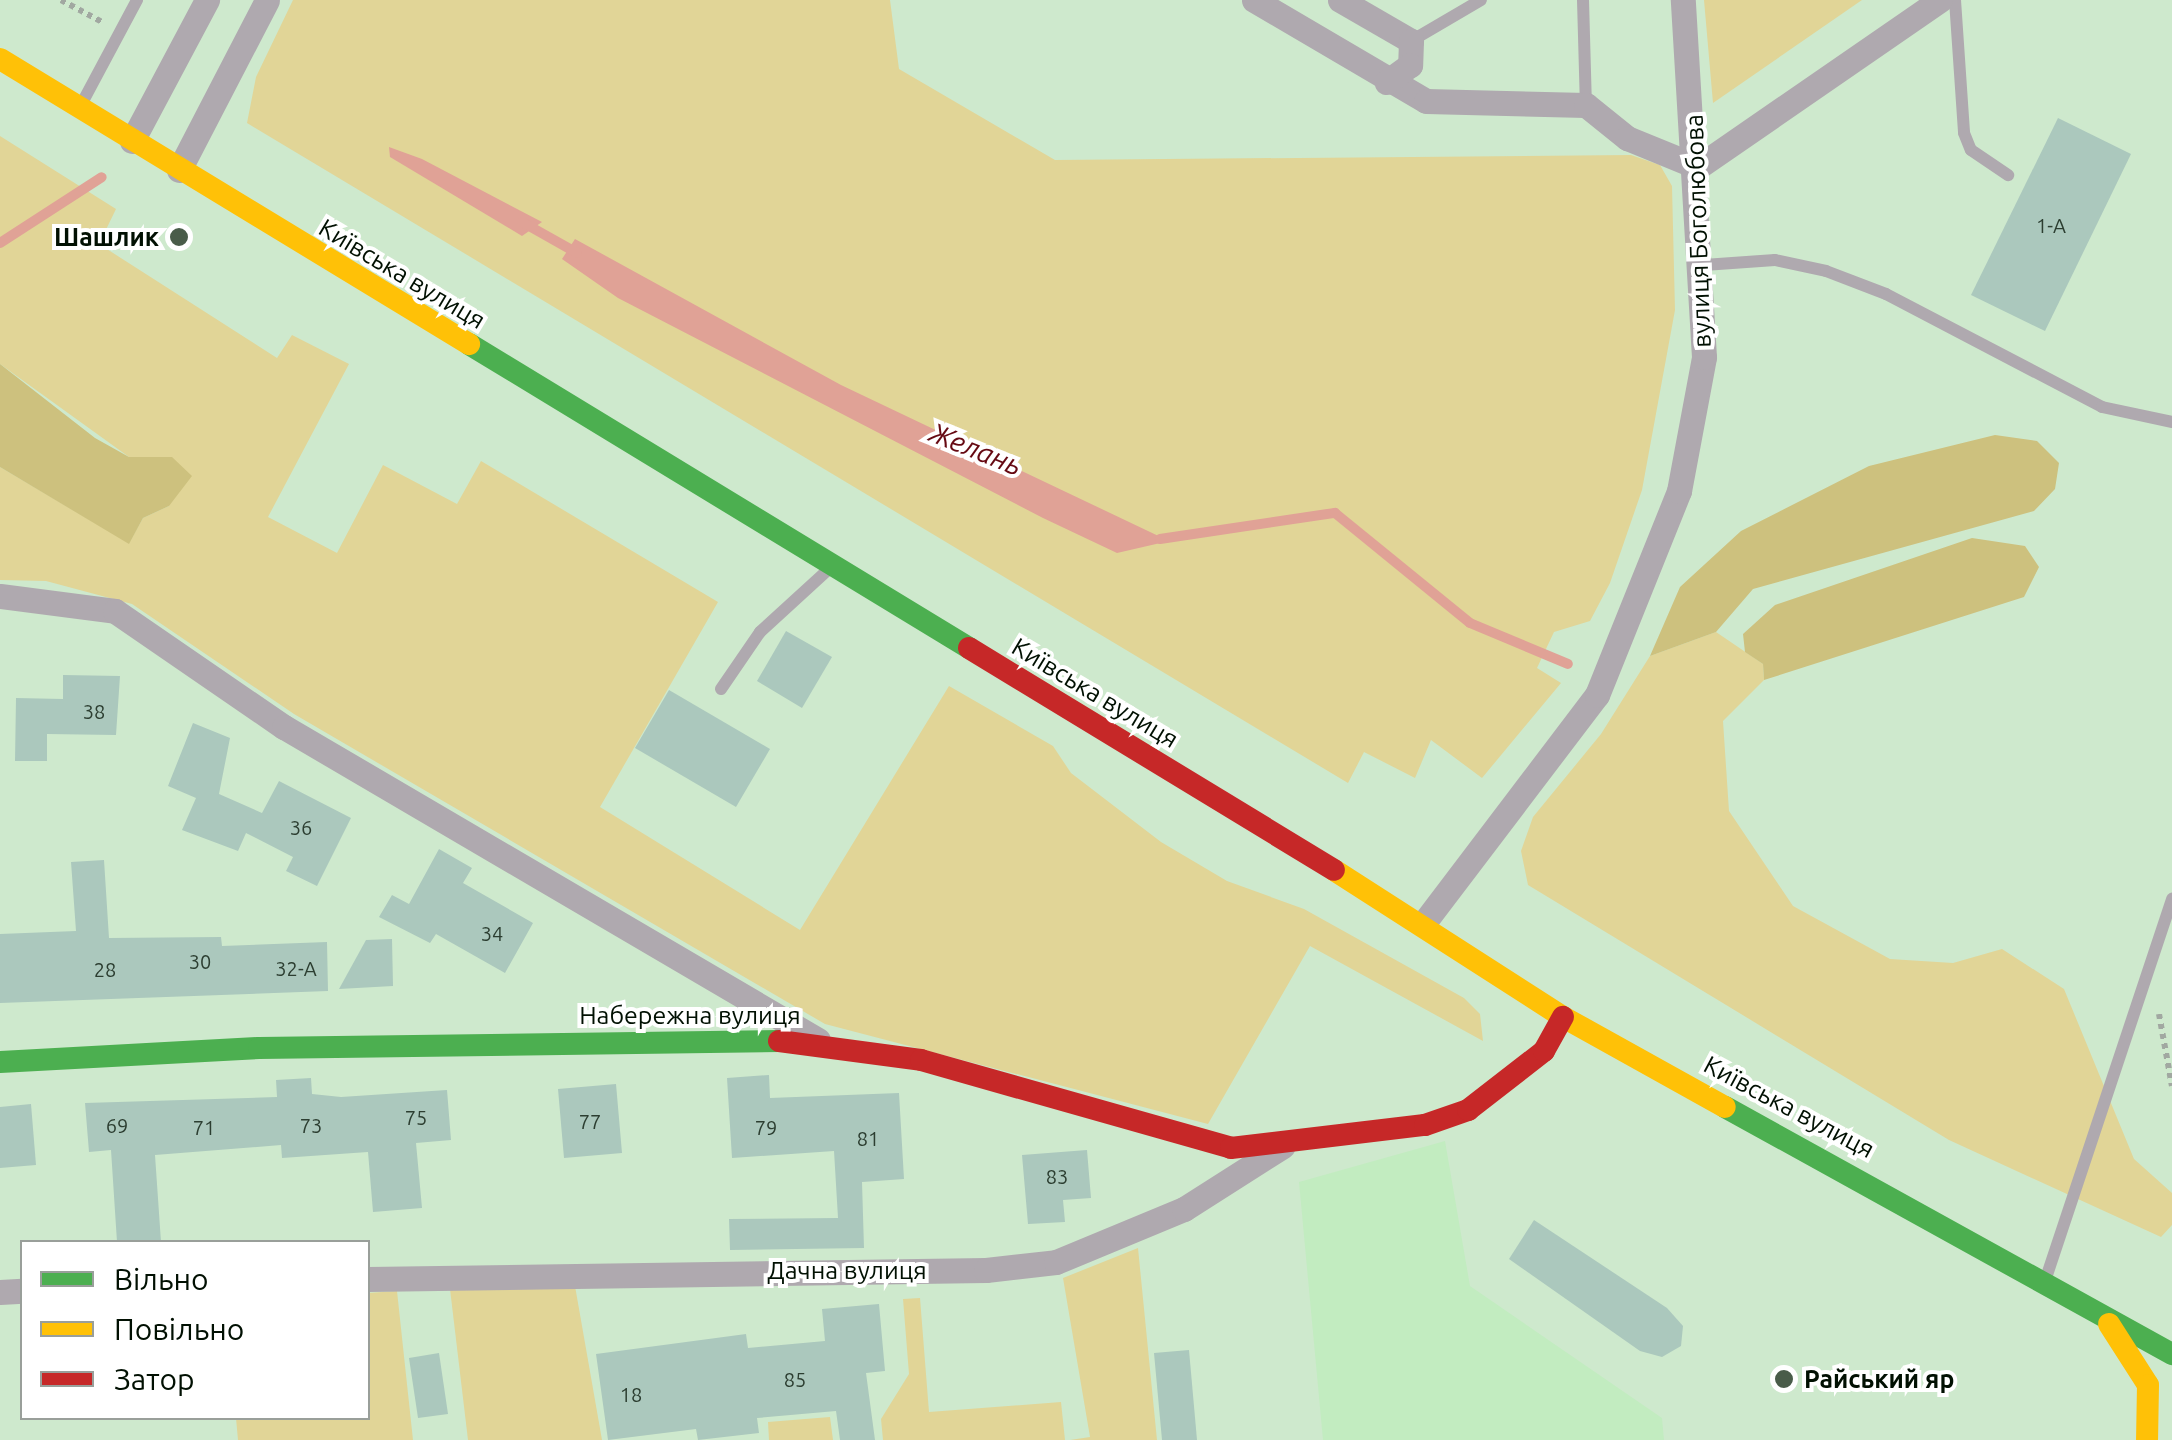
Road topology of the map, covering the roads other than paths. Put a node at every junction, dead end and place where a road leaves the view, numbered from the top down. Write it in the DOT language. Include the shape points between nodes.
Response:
graph roads {
  1 [pos="137,0"];
  2 [pos="207,0"];
  3 [pos="267,0"];
  4 [pos="1254,0"];
  5 [pos="1340,0"];
  6 [pos="1481,0"];
  7 [pos="1584,0"];
  8 [pos="1683,0"];
  9 [pos="1940,0"];
  10 [pos="1954,0"];
  11 [pos="1411,41"];
  12 [pos="0,59"];
  13 [pos="1387,82"];
  14 [pos="1586,105"];
  15 [pos="80,107"];
  16 [pos="132,141"];
  17 [pos="1698,167"];
  18 [pos="179,170"];
  19 [pos="2008,175"];
  20 [pos="1704,265"];
  21 [pos="2172,422"];
  22 [pos="832,566"];
  23 [pos="0,596"];
  24 [pos="721,689"];
  25 [pos="2172,899"];
  26 [pos="1423,924"];
  27 [pos="1563,1018"];
  28 [pos="822,1043"];
  29 [pos="0,1062"];
  30 [pos="1295,1138"];
  31 [pos="370,1279"];
  32 [pos="2045,1284"];
  33 [pos="2107,1322"];
  34 [pos="2172,1354"];
  35 [pos="2147,1440"];
  1 -- 15 [label="lane"];
  2 -- 16 [label="street"];
  3 -- 18 [label="street"];
  4 -- 13 [label="street"];
  5 -- 11 [label="street"];
  6 -- 11 [label="lane"];
  7 -- 14 [label="lane"];
  8 -- 17 [label="street, вулиця Боголюбова"];
  9 -- 17 [label="street"];
  10 -- 19 [label="lane" via="1964,133 1971,150"];
  11 -- 13 [label="street" via="1410,65"];
  12 -- 15 [label="main road, Київська вулиця"];
  13 -- 14 [label="street" via="1426,101"];
  14 -- 17 [label="street" via="1627,138"];
  15 -- 16 [label="main road, Київська вулиця"];
  16 -- 18 [label="main road, Київська вулиця"];
  17 -- 20 [label="street, вулиця Боголюбова"];
  18 -- 22 [label="main road, Київська вулиця"];
  20 -- 21 [label="lane" via="1775,260 1826,271 1886,294 2102,406"];
  20 -- 26 [label="street, вулиця Боголюбова" via="1693,425 1679,491 1624,636 1598,695"];
  22 -- 24 [label="lane" via="760,632"];
  22 -- 26 [label="main road, Київська вулиця"];
  23 -- 28 [label="street" via="116,610 284,727"];
  25 -- 32 [label="lane"];
  26 -- 27 [label="main road, Київська вулиця"];
  27 -- 30 [label="main road, Набережна вулиця" via="1544,1050 1468,1110 1426,1125"];
  27 -- 32 [label="main road, Київська вулиця"];
  28 -- 29 [label="main road, Набережна вулиця" via="725,1038 278,1048"];
  28 -- 30 [label="main road, Набережна вулиця" via="920,1060 1231,1148"];
  30 -- 31 [label="street, Дачна вулиця" via="1184,1209 1056,1262 986,1270"];
  32 -- 33 [label="main road, Київська вулиця"];
  33 -- 34 [label="main road, Київська вулиця"];
  33 -- 35 [label="main road" via="2148,1385"];
}
